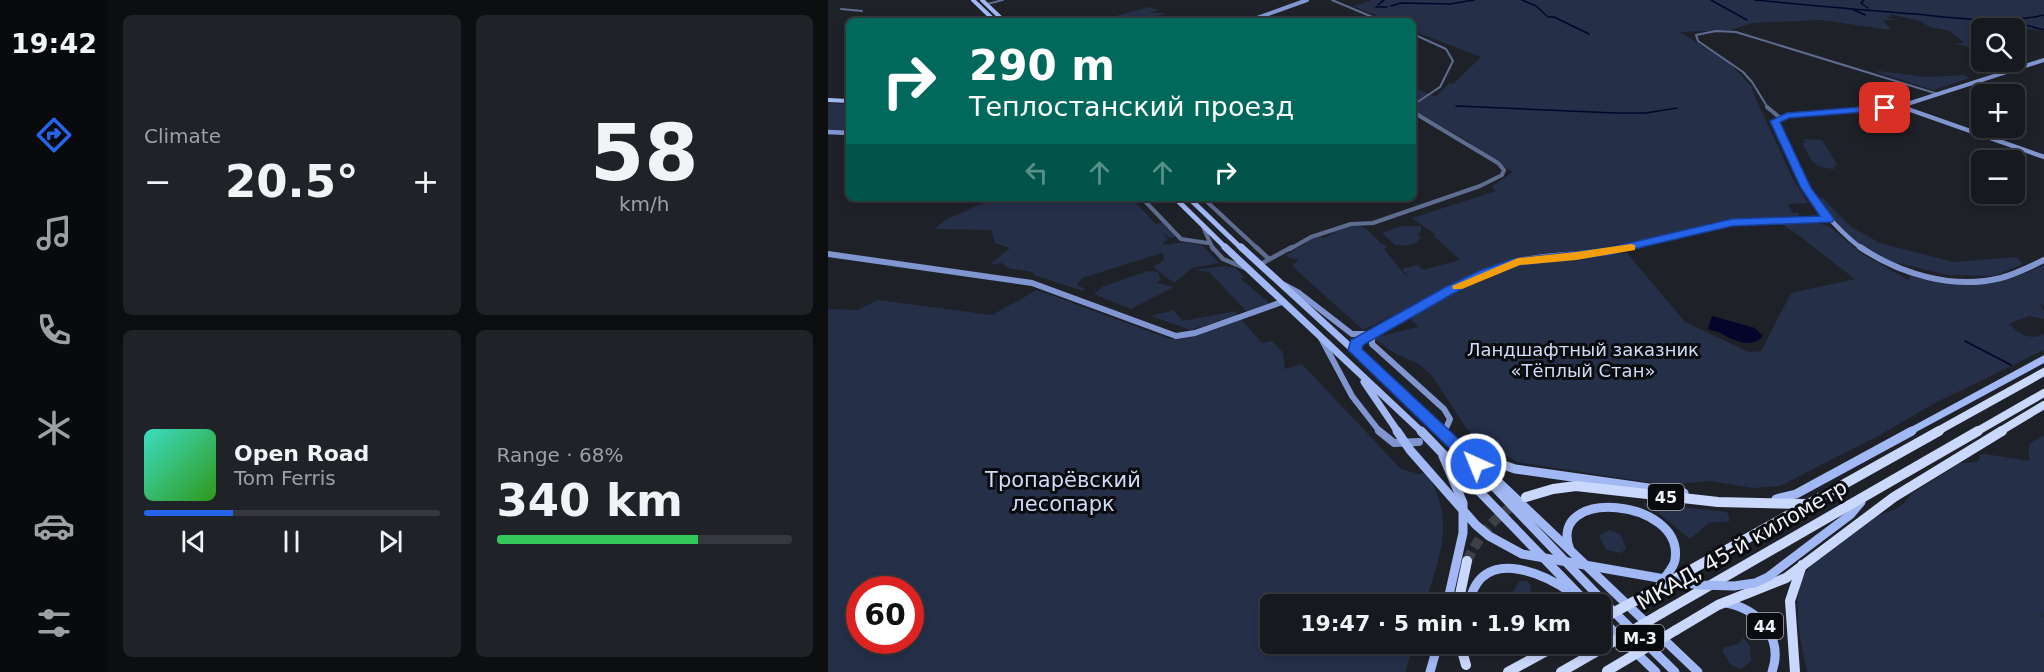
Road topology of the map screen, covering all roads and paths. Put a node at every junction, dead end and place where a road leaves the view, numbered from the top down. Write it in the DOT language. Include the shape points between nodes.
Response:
graph roads {
  1 [pos="973,0"];
  2 [pos="982,0"];
  3 [pos="1003,0"];
  4 [pos="1307,0"];
  5 [pos="1332,0"];
  6 [pos="987,4"];
  7 [pos="841,9"];
  8 [pos="862,11"];
  9 [pos="992,18"];
  10 [pos="1001,18"];
  11 [pos="1258,18"];
  12 [pos="1375,18"];
  13 [pos="1416,35"];
  14 [pos="2044,60"];
  15 [pos="1938,94"];
  16 [pos="828,98"];
  17 [pos="846,99"];
  18 [pos="1416,103"];
  19 [pos="1766,106"];
  20 [pos="1900,106"];
  21 [pos="1416,114"];
  22 [pos="1794,115"];
  23 [pos="1779,117"];
  24 [pos="828,132"];
  25 [pos="846,133"];
  26 [pos="2044,157"];
  27 [pos="1145,201"];
  28 [pos="1178,201"];
  29 [pos="1193,201"];
  30 [pos="1206,201"];
  31 [pos="1828,219"];
  32 [pos="1202,224"];
  33 [pos="1208,243"];
  34 [pos="828,254"];
  35 [pos="1269,259"];
  36 [pos="2044,260"];
  37 [pos="1259,265"];
  38 [pos="1247,269"];
  39 [pos="1278,282"];
  40 [pos="1282,302"];
  41 [pos="1372,333"];
  42 [pos="1321,337"];
  43 [pos="1355,350"];
  44 [pos="2044,359"];
  45 [pos="1358,372"];
  46 [pos="2044,372"];
  47 [pos="2044,393"];
  48 [pos="2044,405"];
  49 [pos="1447,426"];
  50 [pos="1419,442"];
  51 [pos="1439,448"];
  52 [pos="1463,451"];
  53 [pos="1476,464"];
  54 [pos="1868,494"];
  55 [pos="1526,498"];
  56 [pos="1808,503"];
  57 [pos="1572,555"];
  58 [pos="1467,561"];
  59 [pos="1802,565"];
  60 [pos="1449,594"];
  61 [pos="1460,594"];
  62 [pos="1470,594"];
  63 [pos="1574,594"];
  64 [pos="1577,594"];
  65 [pos="1644,596"];
  66 [pos="1724,603"];
  67 [pos="1611,613"];
  68 [pos="1611,629"];
  69 [pos="1435,654"];
  70 [pos="1463,654"];
  71 [pos="1541,654"];
  72 [pos="1466,664"];
  73 [pos="1795,667"];
  74 [pos="1430,672"];
  75 [pos="1508,672"];
  76 [pos="1561,672"];
  77 [pos="1606,672"];
  78 [pos="1656,672"];
  79 [pos="1675,672"];
  80 [pos="1698,672"];
  81 [pos="1772,672"];
  1 -- 9 [label="main road"];
  2 -- 6 [label="main road"];
  3 -- 6 [label="street"];
  4 -- 11 [label="street"];
  5 -- 12 [label="street"];
  6 -- 10 [label="main road"];
  7 -- 8 [label="street"];
  13 -- 18 [label="street" via="1446,49 1453,61 1440,87"];
  14 -- 15 [label="street"];
  15 -- 19 [label="street" via="1756,38 1721,30 1702,32 1695,37 1745,74"];
  15 -- 20 [label="street"];
  16 -- 17 [label="main road"];
  19 -- 22 [label="street" via="1774,113"];
  19 -- 23 [label="street" via="1768,112"];
  20 -- 22 [label="street"];
  20 -- 26 [label="street"];
  21 -- 35 [label="street" via="1498,163 1504,170 1502,176 1373,223 1351,224 1311,237"];
  22 -- 23 [label="street"];
  23 -- 31 [label="street" via="1775,124 1779,133 1806,188"];
  24 -- 25 [label="street"];
  27 -- 33 [label="street" via="1184,240"];
  28 -- 32 [label="main road"];
  29 -- 37 [label="main road"];
  30 -- 35 [label="street"];
  31 -- 36 [label="street" via="1880,259 1943,280 1997,279"];
  31 -- 41 [label="street" via="1724,224 1608,252 1518,261 1483,274"];
  32 -- 33 [label="street"];
  32 -- 38 [label="main road"];
  33 -- 38 [label="street" via="1226,263"];
  34 -- 40 [label="street" via="1032,283 1176,336"];
  35 -- 37 [label="street"];
  37 -- 39 [label="main road"];
  38 -- 40 [label="main road"];
  39 -- 41 [label="street" via="1299,293 1352,334"];
  39 -- 43 [label="main road"];
  40 -- 42 [label="main road"];
  41 -- 43 [label="street" via="1356,343"];
  41 -- 49 [label="street" via="1372,344 1444,409 1450,419"];
  42 -- 45 [label="main road"];
  42 -- 50 [label="street" via="1350,393 1380,433 1394,443"];
  43 -- 52 [label="main road"];
  44 -- 52 [label="main road" via="1796,494 1782,498 1722,499 1515,469"];
  45 -- 51 [label="main road"];
  45 -- 54 [label="main road, bridge" via="1410,450 1476,525 1497,542 1522,554 1698,585 1755,583 1850,515"];
  46 -- 56 [label="highway, МКАД, 45-й километр"];
  47 -- 54 [label="highway, МКАД, 45-й километр"];
  48 -- 59 [label="highway" via="1900,493"];
  51 -- 60 [label="main road" via="1463,503 1463,533"];
  51 -- 64 [label="main road"];
  52 -- 53 [label="main road"];
  53 -- 57 [label="main road" via="1504,486"];
  53 -- 79 [label="main road, М-3"];
  54 -- 76 [label="highway, МКАД, 45-й километр, bridge"];
  55 -- 56 [label="highway, 45" via="1576,486 1727,505"];
  56 -- 65 [label="highway, МКАД, 45-й километр"];
  57 -- 65 [label="main road" via="1566,531 1586,510 1617,507 1647,517 1670,534 1676,559 1669,575"];
  57 -- 80 [label="main road"];
  58 -- 61 [label="highway"];
  59 -- 66 [label="highway" via="1774,584"];
  59 -- 73 [label="highway" via="1790,601"];
  62 -- 63 [label="main road" via="1483,577 1516,568 1552,578"];
  65 -- 67 [label="highway, МКАД, 45-й километр, bridge"];
  66 -- 77 [label="highway, bridge"];
  66 -- 81 [label="main road, 44" via="1750,611 1768,629 1777,650"];
  68 -- 78 [label="main road, М-3"];
  69 -- 74 [label="main road"];
  70 -- 72 [label="highway"];
  71 -- 75 [label="highway"];
}
